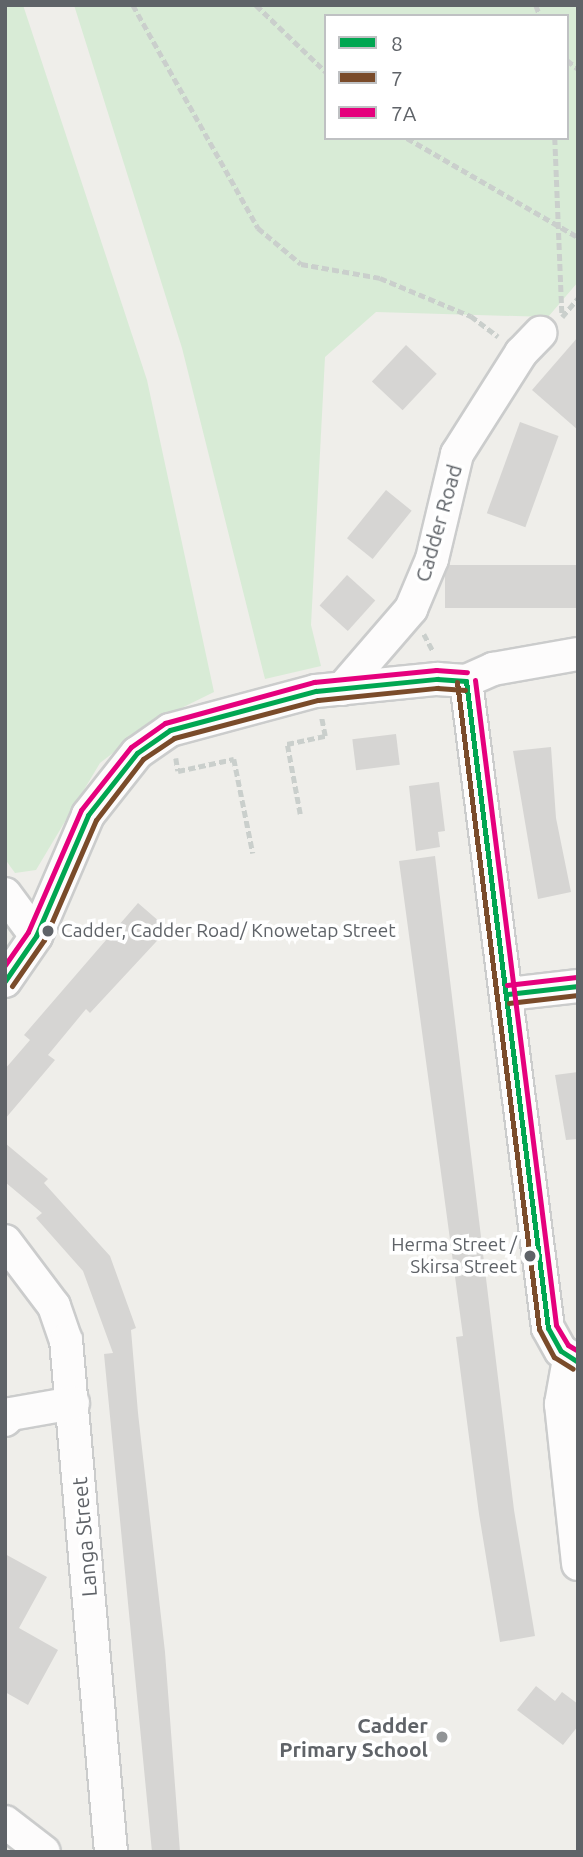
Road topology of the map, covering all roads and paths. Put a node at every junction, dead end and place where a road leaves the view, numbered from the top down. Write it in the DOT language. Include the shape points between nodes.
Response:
graph roads {
  1 [pos="133,5"];
  2 [pos="256,5"];
  3 [pos="324,70"];
  4 [pos="410,140"];
  5 [pos="555,140"];
  6 [pos="557,226"];
  7 [pos="578,237"];
  8 [pos="578,298"];
  9 [pos="541,335"];
  10 [pos="411,610"];
  11 [pos="578,654"];
  12 [pos="457,680"];
  13 [pos="329,690"];
  14 [pos="325,736"];
  15 [pos="178,771"];
  16 [pos="300,814"];
  17 [pos="253,853"];
  18 [pos="5,894"];
  19 [pos="36,936"];
  20 [pos="5,981"];
  21 [pos="578,986"];
  22 [pos="508,994"];
  23 [pos="5,1241"];
  24 [pos="573,1361"];
  25 [pos="73,1403"];
  26 [pos="5,1419"];
  27 [pos="578,1563"];
  28 [pos="5,1822"];
  29 [pos="44,1852"];
  30 [pos="111,1852"];
  1 -- 9 [label="path" via="258,228 301,264 380,278 471,316"];
  2 -- 3 [label="path"];
  4 -- 6 [label="path"];
  5 -- 6 [label="path"];
  6 -- 7 [label="path"];
  6 -- 9 [label="path"];
  8 -- 9 [label="path"];
  9 -- 10 [label="street, Cadder Road" via="457,454 432,559"];
  10 -- 12 [label="path"];
  10 -- 13 [label="street, Cadder Road"];
  11 -- 12 [label="street"];
  12 -- 13 [label="street"];
  12 -- 22 [label="street"];
  13 -- 19 [label="street" via="170,730 137,753 88,815"];
  14 -- 16 [label="path" via="287,744"];
  15 -- 17 [label="path" via="234,759"];
  18 -- 19 [label="street"];
  19 -- 20 [label="street"];
  21 -- 22 [label="street"];
  22 -- 24 [label="street" via="548,1328"];
  23 -- 25 [label="street, Langa Street" via="54,1306 66,1340"];
  24 -- 27 [label="street" via="561,1404"];
  25 -- 26 [label="street" via="10,1414"];
  25 -- 30 [label="street, Langa Street"];
  28 -- 29 [label="street"];
}
